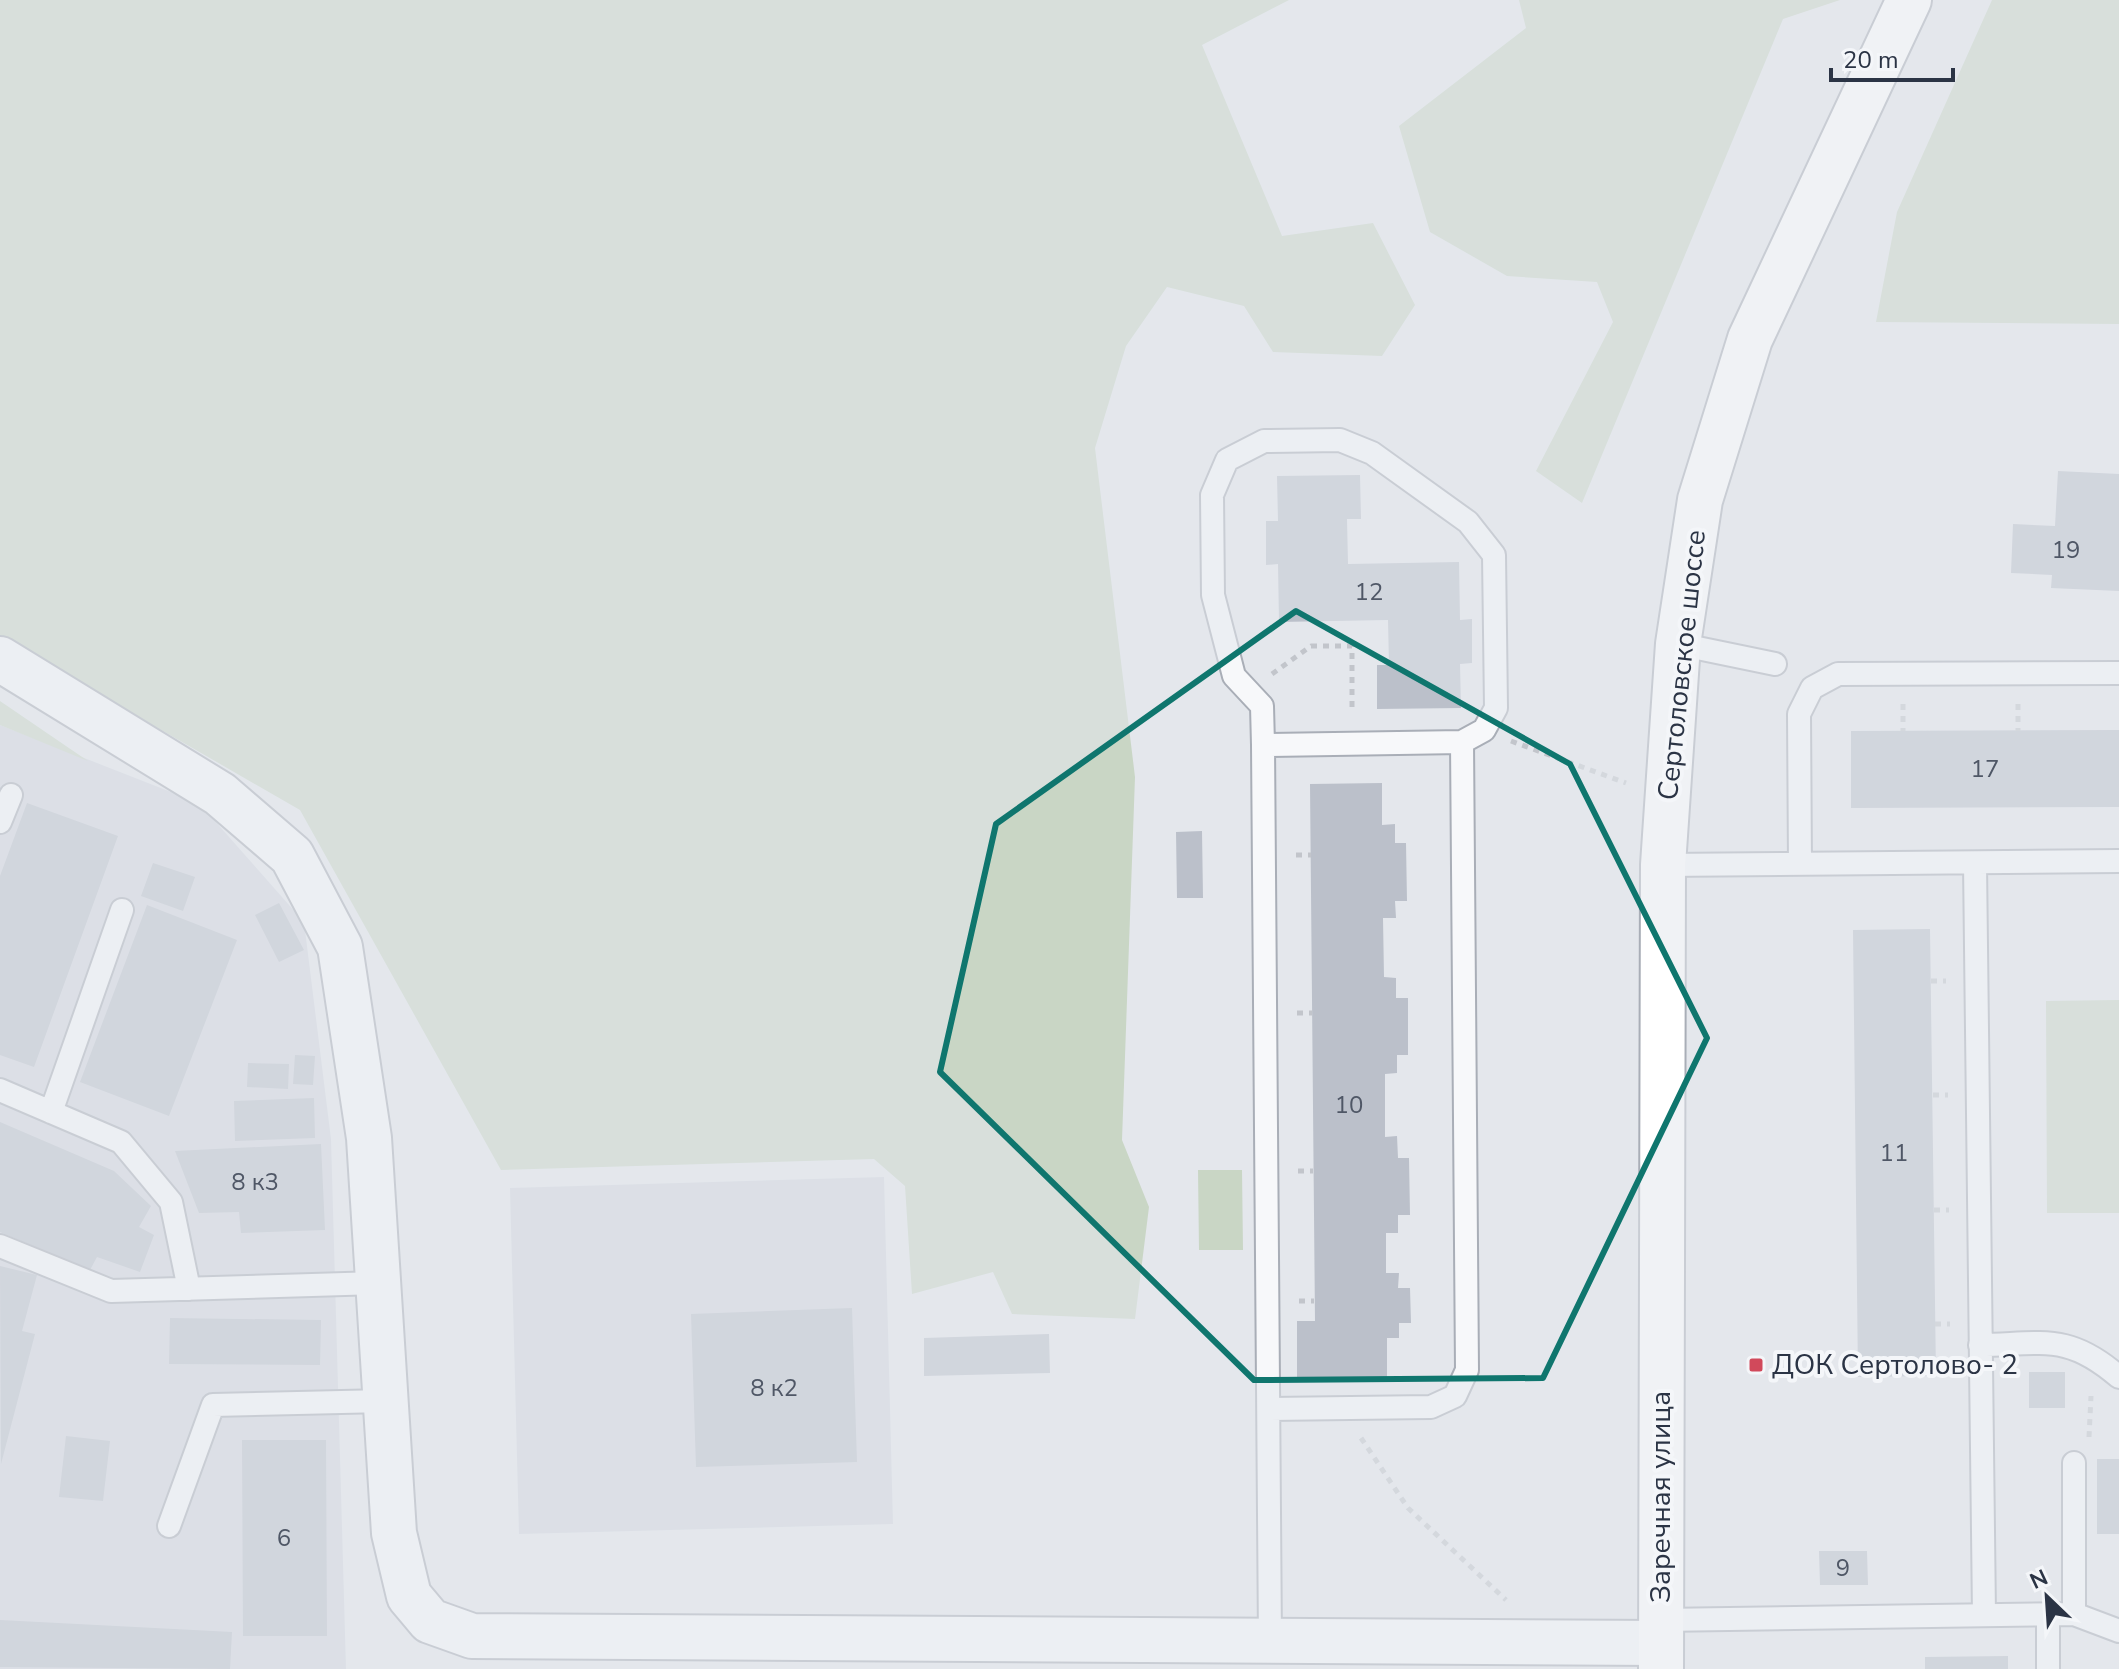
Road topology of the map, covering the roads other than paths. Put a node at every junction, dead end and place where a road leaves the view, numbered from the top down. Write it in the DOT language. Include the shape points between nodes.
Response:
graph roads {
  1 [pos="1909,0"];
  2 [pos="1678,644"];
  3 [pos="0,659"];
  4 [pos="1775,664"];
  5 [pos="2119,673"];
  6 [pos="1462,742"];
  7 [pos="1263,745"];
  8 [pos="11,795"];
  9 [pos="0,822"];
  10 [pos="2119,861"];
  11 [pos="1975,863"];
  12 [pos="1800,864"];
  13 [pos="1663,865"];
  14 [pos="122,910"];
  15 [pos="0,1090"];
  16 [pos="51,1112"];
  17 [pos="0,1246"];
  18 [pos="378,1283"];
  19 [pos="189,1289"];
  20 [pos="1661,1325"];
  21 [pos="1980,1345"];
  22 [pos="2119,1377"];
  23 [pos="385,1401"];
  24 [pos="1269,1409"];
  25 [pos="2074,1463"];
  26 [pos="169,1526"];
  27 [pos="2048,1614"];
  28 [pos="2074,1614"];
  29 [pos="1984,1615"];
  30 [pos="2119,1631"];
  31 [pos="1270,1641"];
  32 [pos="1661,1644"];
  33 [pos="2048,1669"];
  1 -- 2 [label="main road, Сертоловское шоссе" via="1750,339 1700,500"];
  2 -- 4 [label="lane"];
  2 -- 13 [label="main road, Сертоловское шоссе"];
  3 -- 18 [label="street" via="220,794 292,856 340,947 369,1138"];
  5 -- 12 [label="lane" via="1838,674 1812,688 1799,714"];
  6 -- 7 [label="lane"];
  6 -- 7 [label="lane" via="1484,730 1496,708 1494,555 1468,522 1372,453 1340,440 1264,441 1227,460 1212,495 1213,595 1234,676 1262,706"];
  6 -- 24 [label="lane" via="1467,1370 1455,1396 1431,1407"];
  7 -- 24 [label="lane"];
  8 -- 9 [label="lane"];
  10 -- 11 [label="lane"];
  11 -- 12 [label="lane"];
  11 -- 21 [label="lane"];
  12 -- 13 [label="lane"];
  13 -- 20 [label="main road, Сертоловское шоссе"];
  14 -- 16 [label="lane"];
  15 -- 16 [label="lane"];
  16 -- 19 [label="lane" via="121,1142 171,1202"];
  17 -- 19 [label="lane" via="111,1291"];
  18 -- 19 [label="lane"];
  18 -- 23 [label="street"];
  20 -- 32 [label="main road, Заречная улица"];
  21 -- 22 [label="lane" via="2066,1344 2091,1353"];
  21 -- 29 [label="lane"];
  23 -- 26 [label="lane" via="213,1405"];
  23 -- 31 [label="street" via="394,1533 409,1596 430,1621 472,1636"];
  24 -- 31 [label="lane"];
  25 -- 28 [label="lane"];
  27 -- 28 [label="lane"];
  27 -- 29 [label="lane"];
  27 -- 33 [label="lane"];
  28 -- 30 [label="lane"];
  29 -- 32 [label="lane"];
  31 -- 32 [label="street"];
}
